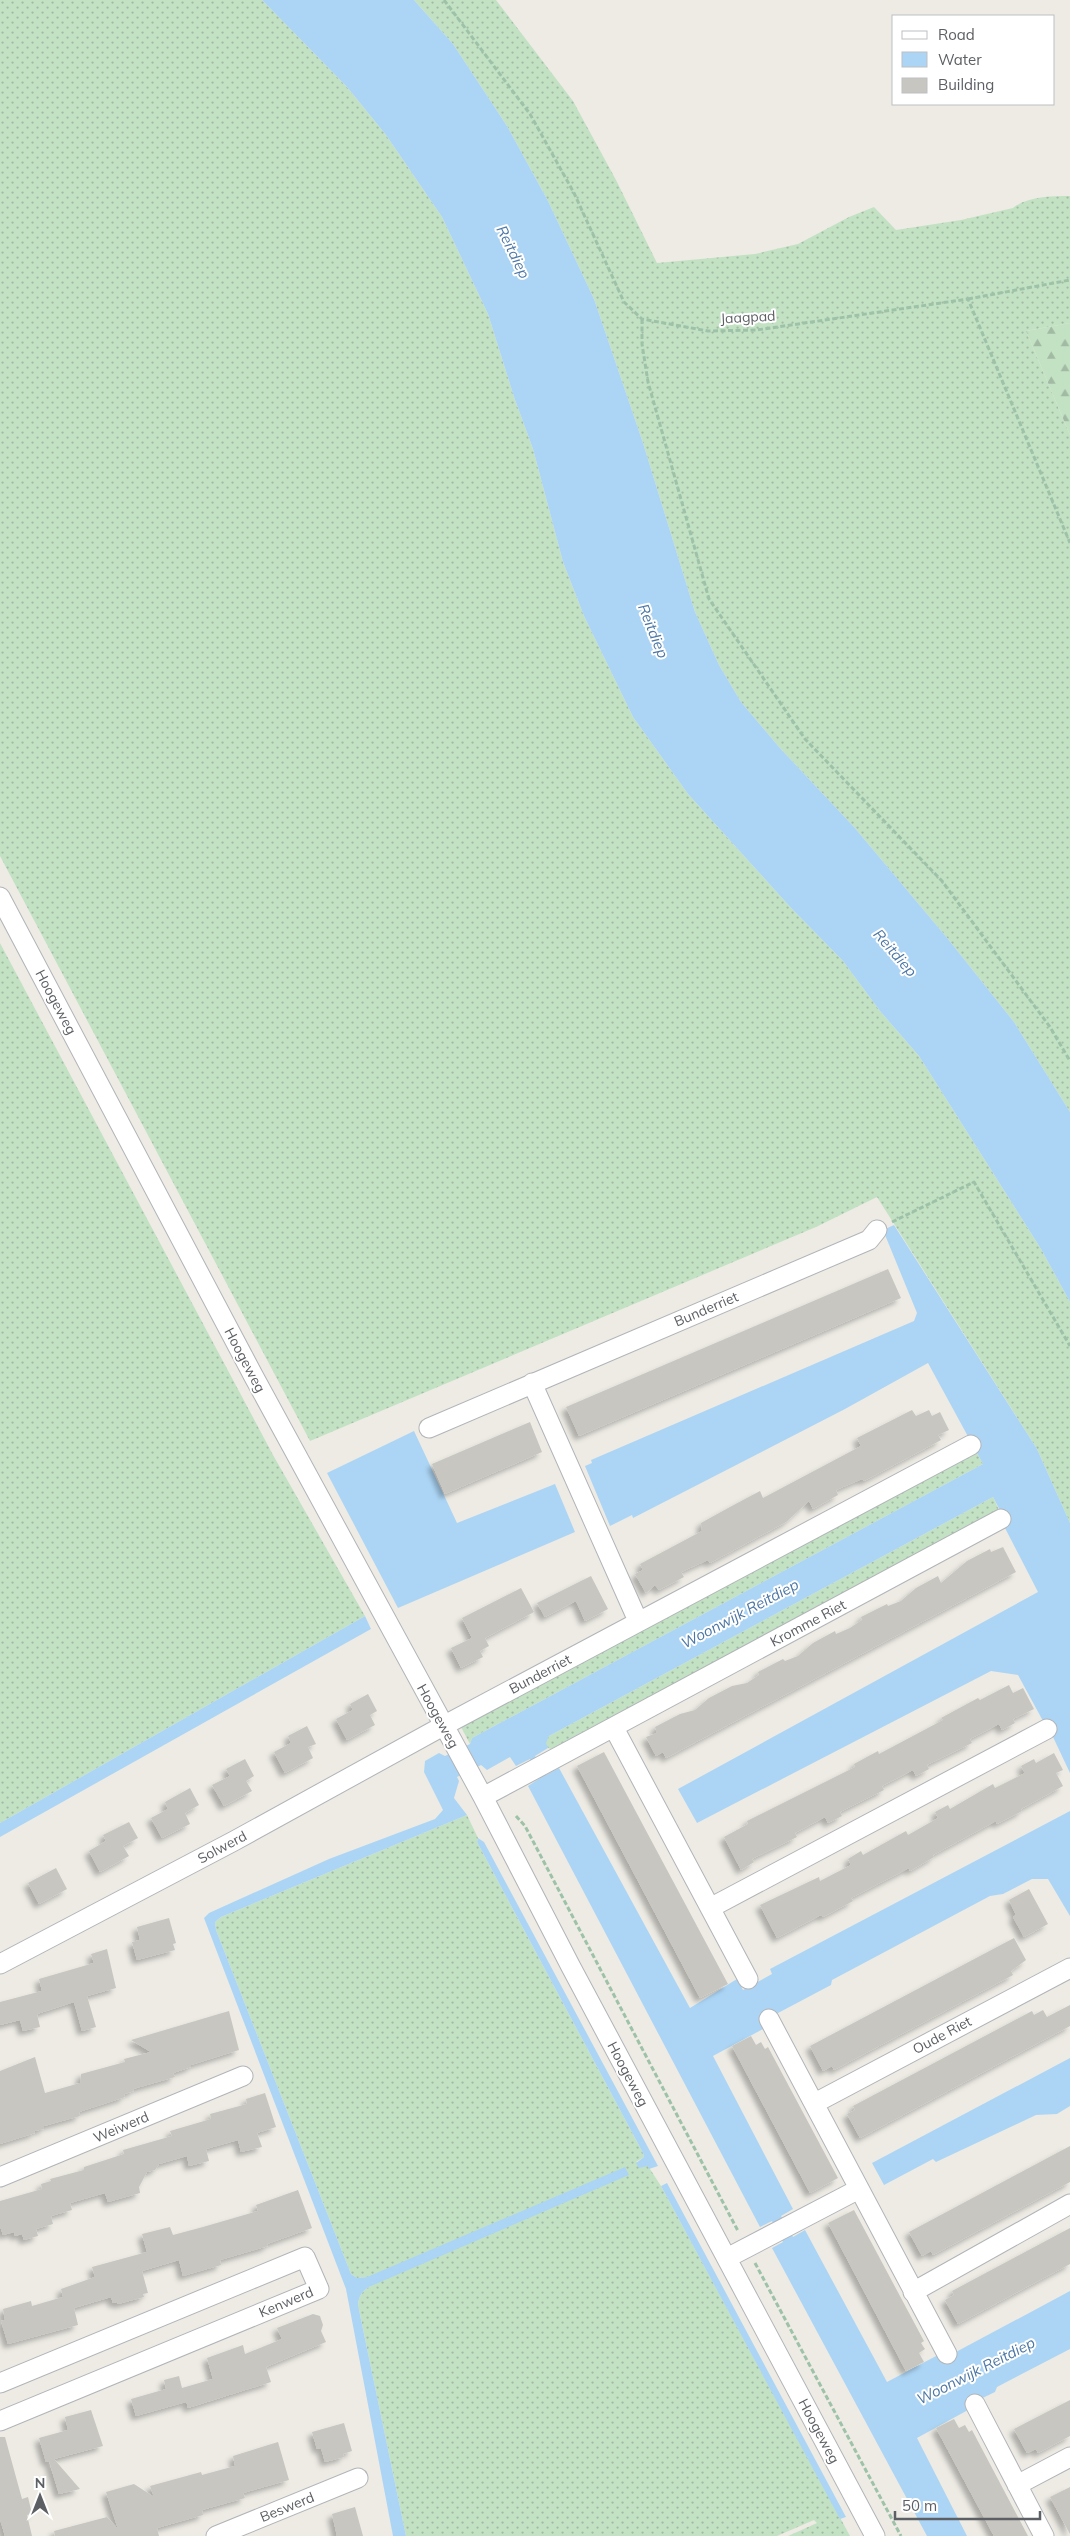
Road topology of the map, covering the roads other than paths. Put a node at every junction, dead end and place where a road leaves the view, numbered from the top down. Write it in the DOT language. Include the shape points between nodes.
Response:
graph roads {
  1 [pos="0,897"];
  2 [pos="877,1230"];
  3 [pos="532,1383"];
  4 [pos="429,1428"];
  5 [pos="971,1445"];
  6 [pos="1001,1519"];
  7 [pos="638,1621"];
  8 [pos="443,1726"];
  9 [pos="614,1728"];
  10 [pos="1047,1729"];
  11 [pos="479,1790"];
  12 [pos="710,1908"];
  13 [pos="0,1964"];
  14 [pos="1070,1968"];
  15 [pos="748,1979"];
  16 [pos="769,2018"];
  17 [pos="243,2076"];
  18 [pos="815,2103"];
  19 [pos="0,2177"];
  20 [pos="859,2188"];
  21 [pos="1070,2204"];
  22 [pos="727,2258"];
  23 [pos="912,2292"];
  24 [pos="947,2354"];
  25 [pos="0,2383"];
  26 [pos="975,2404"];
  27 [pos="0,2420"];
  28 [pos="1070,2457"];
  29 [pos="358,2478"];
  30 [pos="1017,2485"];
  31 [pos="216,2536"];
  32 [pos="875,2536"];
  33 [pos="1044,2536"];
  1 -- 8 [label="street, Hoogeweg"];
  2 -- 3 [label="street, Bunderriet" via="869,1240"];
  3 -- 4 [label="street, Bunderriet"];
  3 -- 7 [label="street"];
  5 -- 7 [label="street, Bunderriet"];
  6 -- 9 [label="street, Kromme Riet"];
  7 -- 8 [label="street, Bunderriet"];
  8 -- 11 [label="street, Hoogeweg"];
  8 -- 13 [label="street, Solwerd"];
  9 -- 11 [label="street, Kromme Riet" via="512,1781"];
  9 -- 12 [label="street"];
  10 -- 12 [label="street"];
  11 -- 22 [label="street, Hoogeweg"];
  12 -- 15 [label="street"];
  14 -- 18 [label="street, Oude Riet"];
  16 -- 18 [label="street"];
  17 -- 19 [label="street, Weiwerd"];
  18 -- 20 [label="street"];
  20 -- 22 [label="street"];
  20 -- 23 [label="street"];
  21 -- 23 [label="street"];
  22 -- 32 [label="street, Hoogeweg"];
  23 -- 24 [label="street"];
  25 -- 27 [label="street, Kenwerd" via="305,2258 319,2289"];
  26 -- 30 [label="street"];
  28 -- 30 [label="street"];
  29 -- 31 [label="street, Beswerd"];
  30 -- 33 [label="street"];
}
